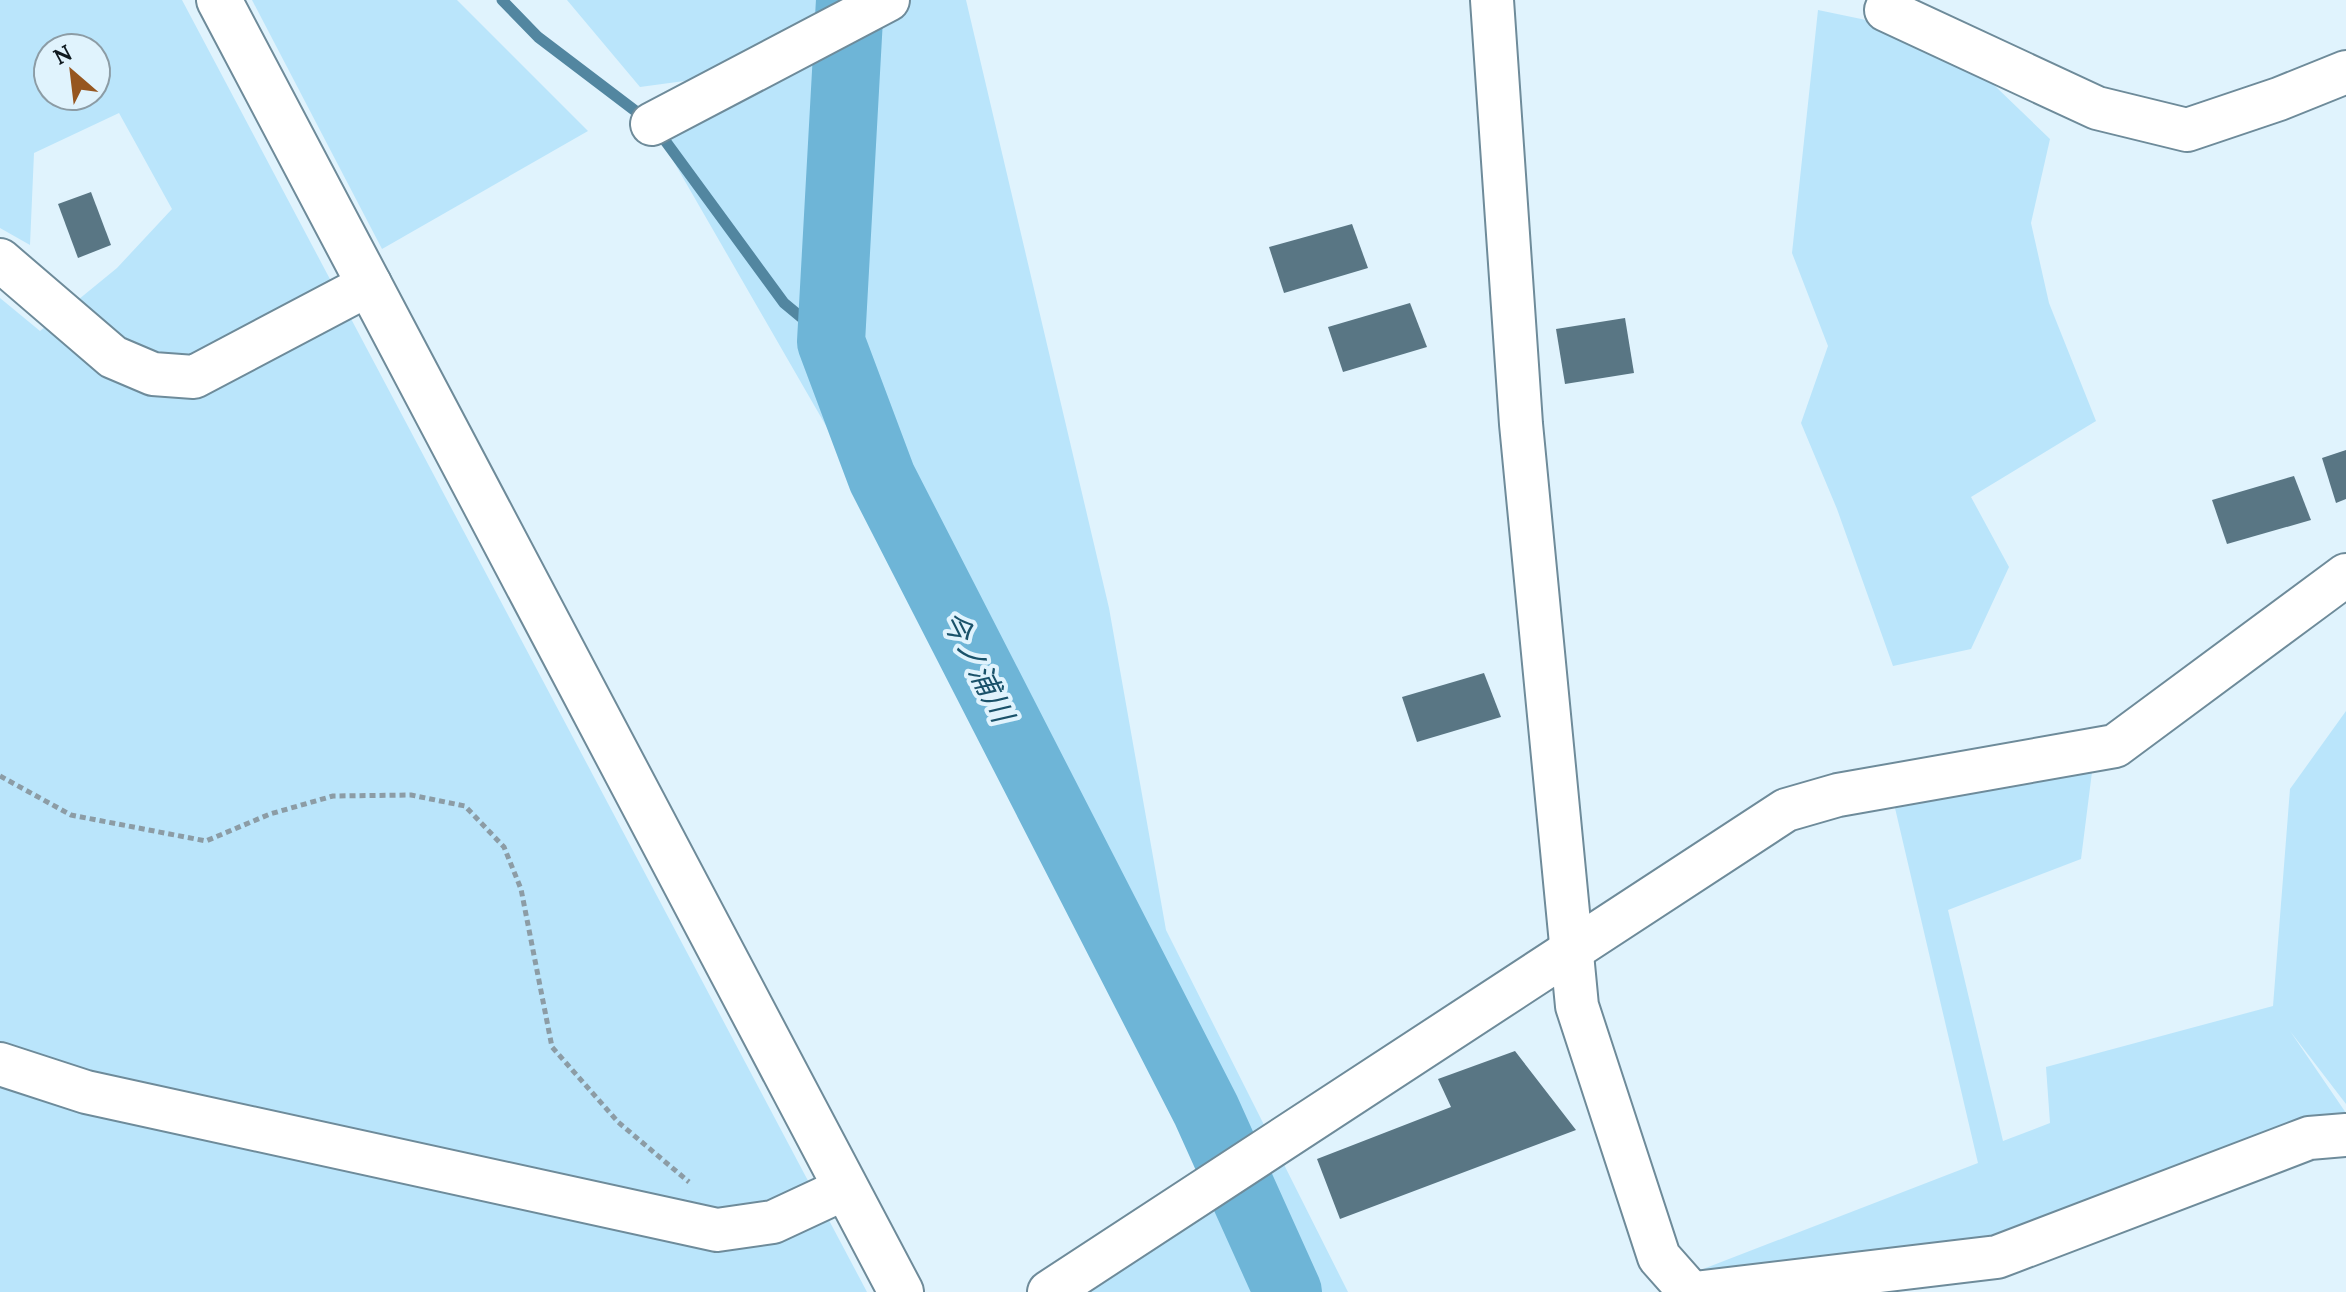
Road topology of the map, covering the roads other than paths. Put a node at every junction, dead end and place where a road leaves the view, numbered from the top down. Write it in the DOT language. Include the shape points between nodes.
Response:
graph roads {
  1 [pos="219,0"];
  2 [pos="888,0"];
  3 [pos="1492,0"];
  4 [pos="1886,10"];
  5 [pos="2346,72"];
  6 [pos="652,124"];
  7 [pos="0,260"];
  8 [pos="370,284"];
  9 [pos="2346,575"];
  10 [pos="1571,950"];
  11 [pos="0,1064"];
  12 [pos="2346,1135"];
  13 [pos="846,1188"];
  14 [pos="901,1292"];
  15 [pos="1049,1292"];
  16 [pos="1690,1292"];
  17 [pos="1703,1292"];
  1 -- 8 [label="street"];
  2 -- 6 [label="street"];
  3 -- 10 [label="street" via="1522,434"];
  4 -- 5 [label="street" via="2097,108 2187,130"];
  7 -- 8 [label="street" via="113,357 153,374 194,377"];
  8 -- 13 [label="street"];
  9 -- 10 [label="street" via="2115,746 1838,795 1786,810"];
  10 -- 15 [label="street"];
  10 -- 16 [label="street" via="1577,1006 1659,1257"];
  11 -- 13 [label="street" via="86,1092 717,1230 773,1222"];
  12 -- 17 [label="street" via="2309,1138 1997,1257"];
  13 -- 14 [label="street"];
}
